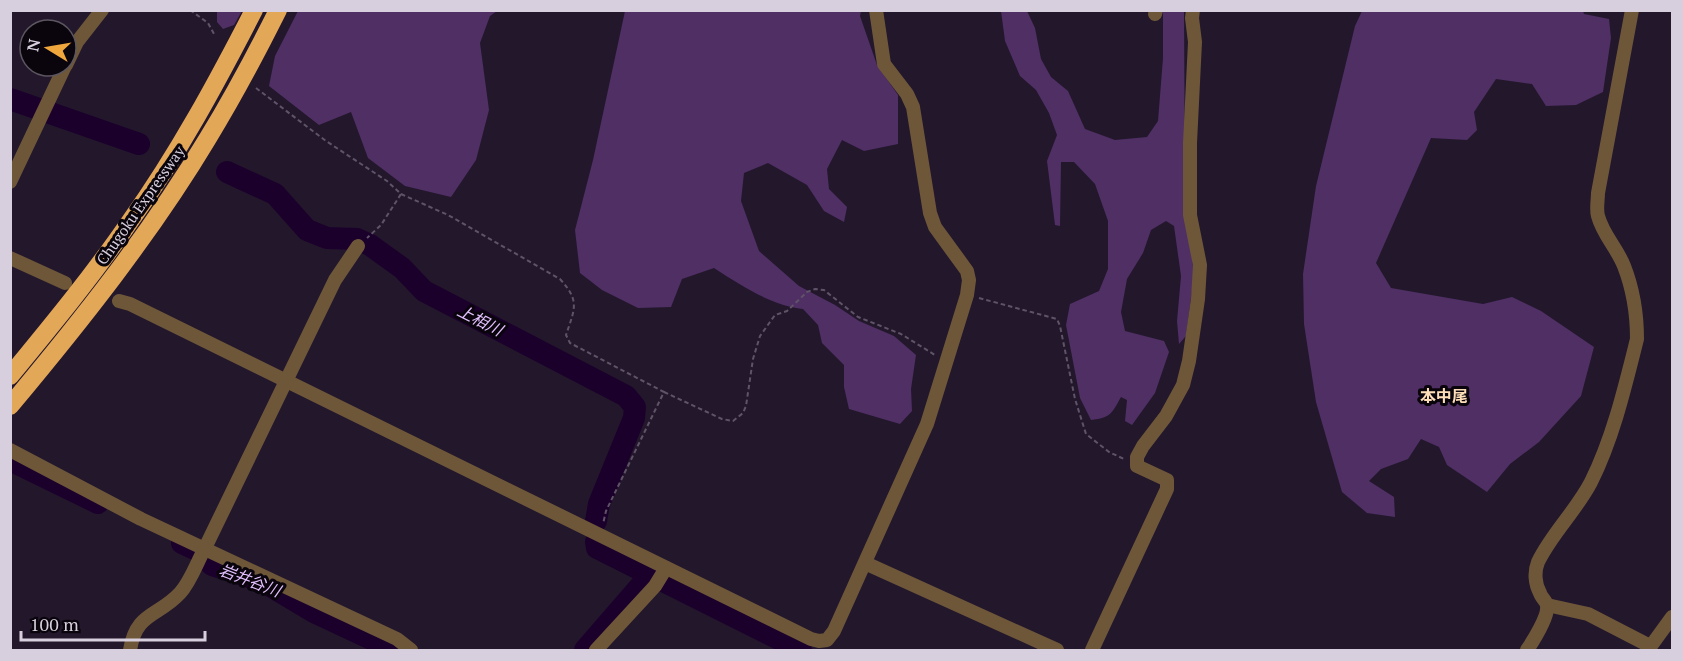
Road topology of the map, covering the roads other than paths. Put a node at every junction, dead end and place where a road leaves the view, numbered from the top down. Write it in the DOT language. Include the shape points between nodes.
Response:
graph roads {
  1 [pos="102,10"];
  2 [pos="254,10"];
  3 [pos="279,10"];
  4 [pos="876,10"];
  5 [pos="1193,10"];
  6 [pos="1632,10"];
  7 [pos="78,41"];
  8 [pos="60,78"];
  9 [pos="10,182"];
  10 [pos="358,246"];
  11 [pos="10,258"];
  12 [pos="65,283"];
  13 [pos="118,301"];
  14 [pos="10,376"];
  15 [pos="286,382"];
  16 [pos="10,406"];
  17 [pos="10,450"];
  18 [pos="206,548"];
  19 [pos="865,563"];
  20 [pos="661,576"];
  21 [pos="1547,605"];
  22 [pos="1672,618"];
  23 [pos="1649,648"];
  24 [pos="130,651"];
  25 [pos="411,651"];
  26 [pos="596,651"];
  27 [pos="1057,651"];
  28 [pos="1092,651"];
  29 [pos="1527,651"];
  1 -- 7 [label="street"];
  2 -- 14 [label="highway, Chugoku Expressway" via="162,175 85,283"];
  3 -- 16 [label="highway, Chugoku Expressway" via="207,140 144,234"];
  4 -- 19 [label="street" via="884,64 913,107 930,213 969,280 916,450"];
  5 -- 28 [label="street" via="1190,215 1200,265 1189,361 1183,385 1137,457 1137,466 1167,480 1167,489"];
  6 -- 21 [label="street" via="1597,214 1632,289 1636,339 1607,446 1589,485 1537,565 1538,591"];
  8 -- 9 [label="street"];
  10 -- 15 [label="street" via="335,280"];
  11 -- 12 [label="street"];
  13 -- 15 [label="street"];
  15 -- 18 [label="street"];
  15 -- 20 [label="street" via="600,536"];
  17 -- 18 [label="street" via="141,519"];
  18 -- 24 [label="street" via="182,591 137,627"];
  18 -- 25 [label="street" via="397,639"];
  19 -- 20 [label="street" via="834,631 827,640 819,641"];
  19 -- 27 [label="street"];
  20 -- 26 [label="street"];
  21 -- 23 [label="street" via="1588,614"];
  21 -- 29 [label="street"];
  22 -- 23 [label="street"];
}
